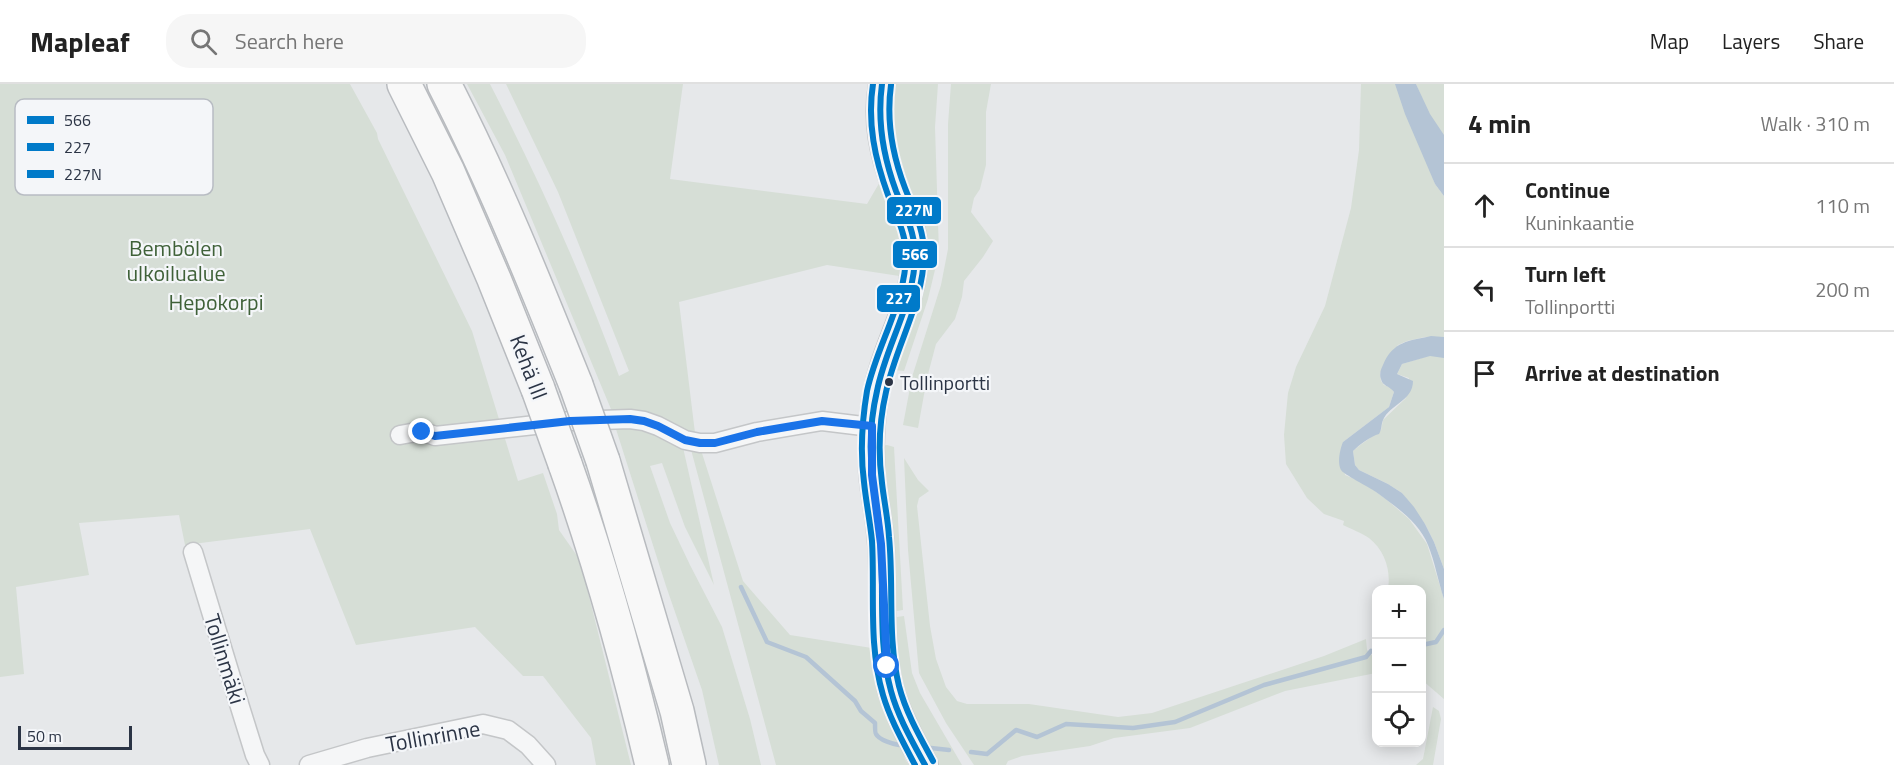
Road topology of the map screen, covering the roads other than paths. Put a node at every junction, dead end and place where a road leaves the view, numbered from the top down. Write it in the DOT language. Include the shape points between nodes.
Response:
graph roads {
  1 [pos="404,84"];
  2 [pos="444,84"];
  3 [pos="882,84"];
  4 [pos="872,426"];
  5 [pos="400,435"];
  6 [pos="193,552"];
  7 [pos="260,765"];
  8 [pos="309,765"];
  9 [pos="546,765"];
  10 [pos="651,765"];
  11 [pos="689,765"];
  12 [pos="925,765"];
  1 -- 10 [label="highway, Kehä III, bridge" via="448,172 538,388 602,574"];
  2 -- 11 [label="highway, Kehä III, bridge" via="525,259 576,385 603,461 677,711"];
  3 -- 4 [label="main road" via="879,126 884,153 914,234 915,256 908,298 877,387"];
  4 -- 5 [label="street" via="822,421 715,443 685,440 658,426 630,419 570,421 435,436 422,432"];
  4 -- 12 [label="main road" via="872,475 881,544 887,666 891,690"];
  6 -- 7 [label="street, Tollinmäki"];
  8 -- 9 [label="street, Tollinrinne" via="367,748 483,724 508,730"];
}
